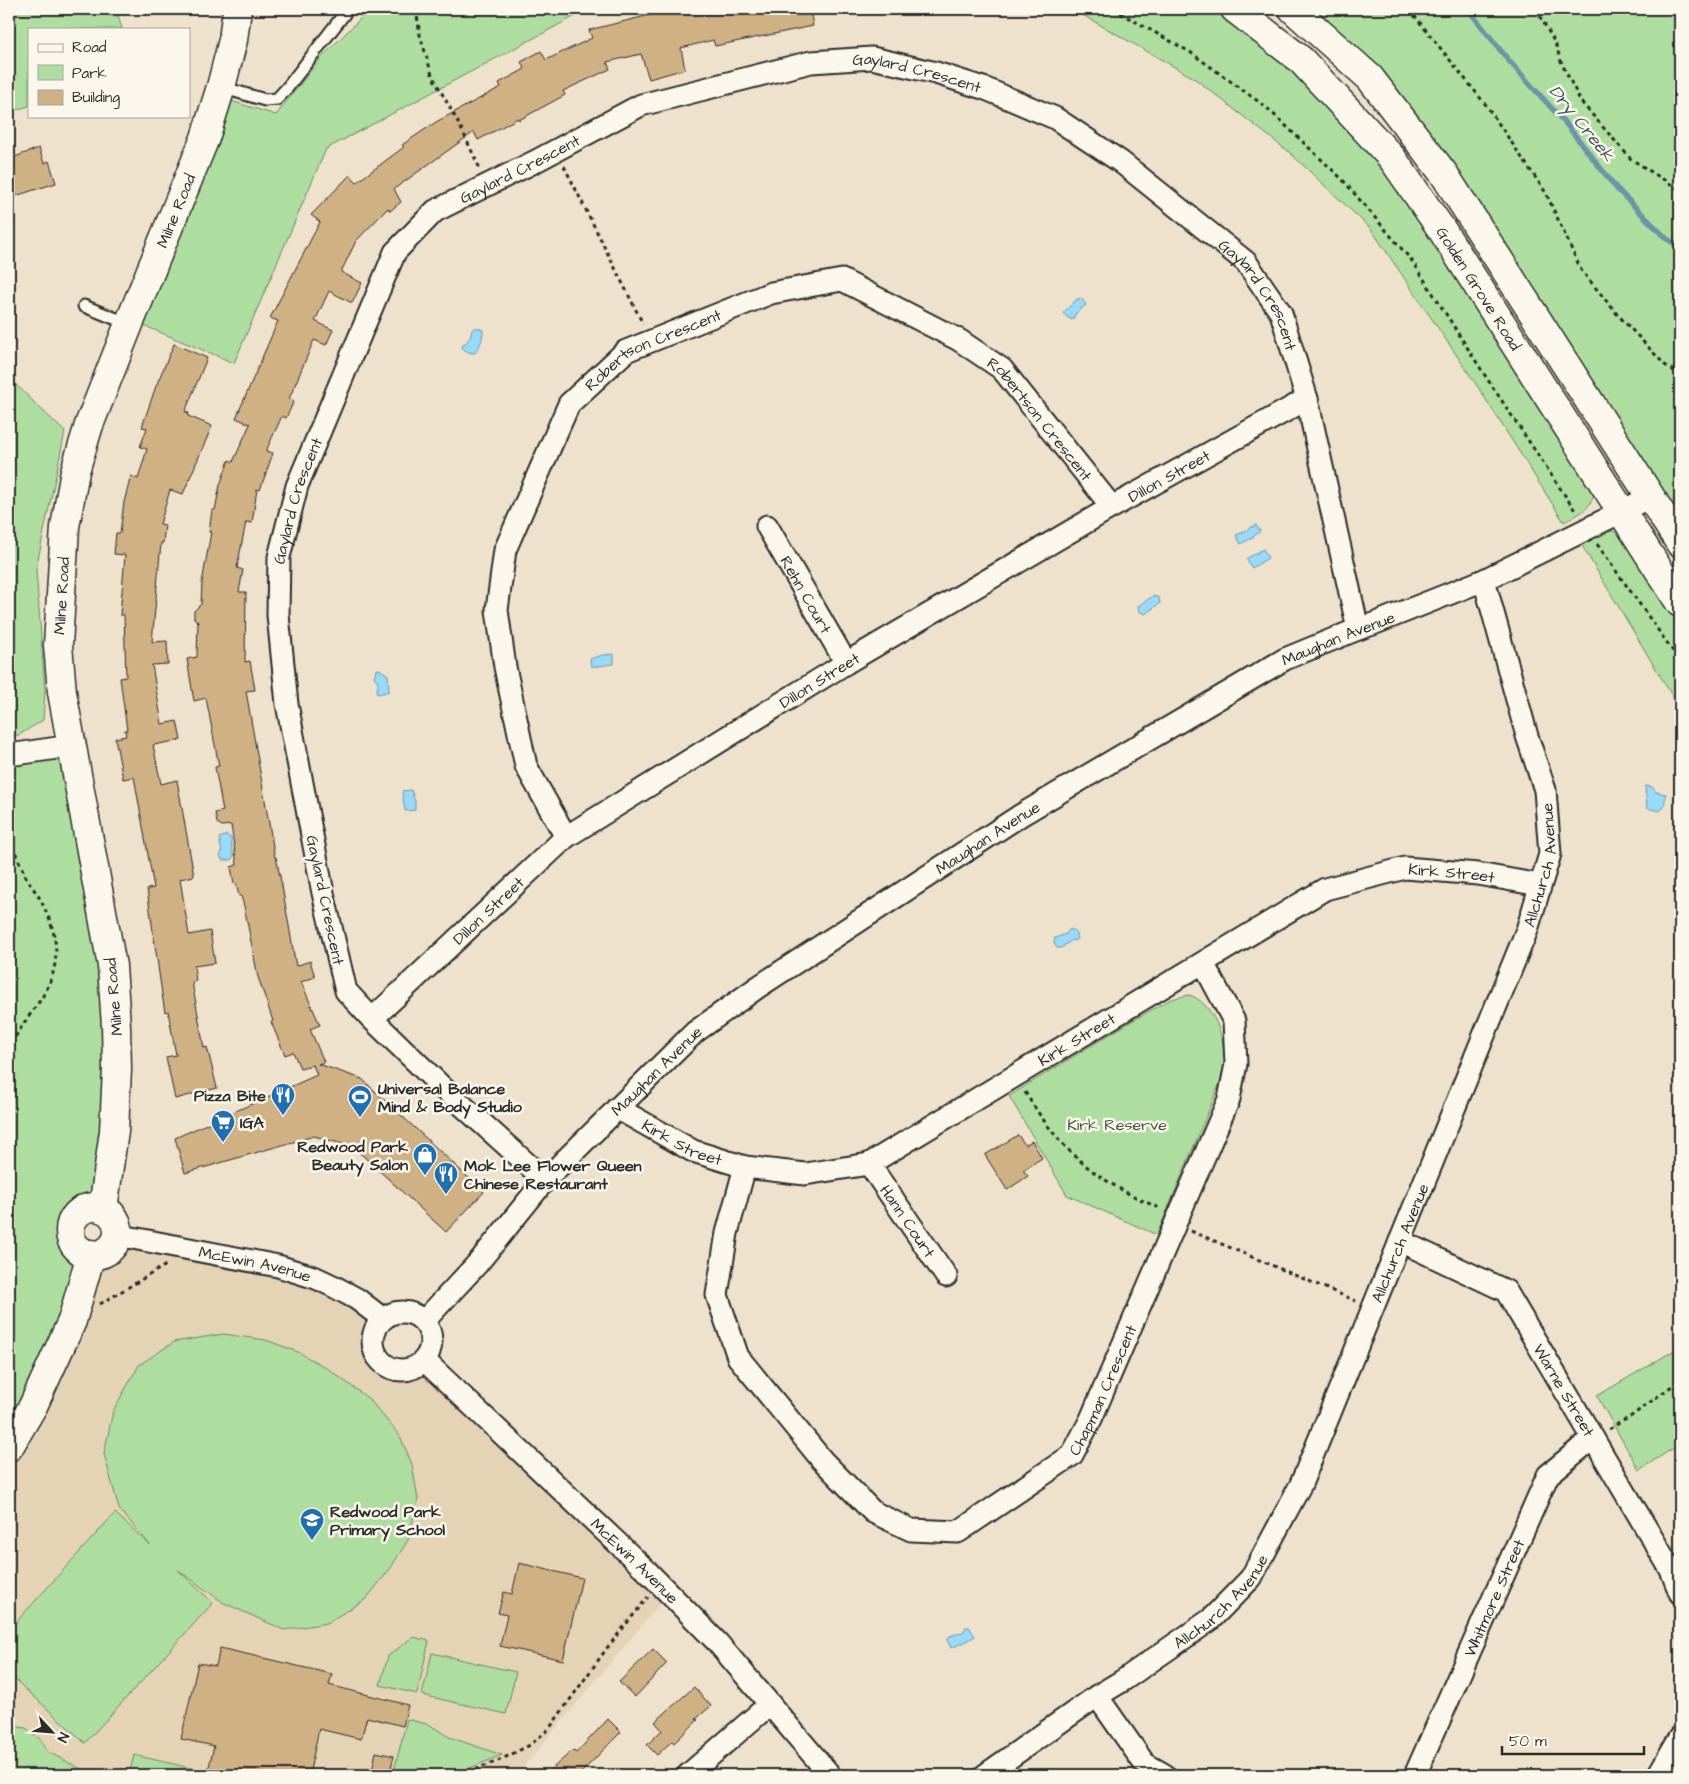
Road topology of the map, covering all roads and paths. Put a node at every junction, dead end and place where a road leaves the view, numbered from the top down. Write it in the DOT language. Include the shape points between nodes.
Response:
graph roads {
  1 [pos="238,9"];
  2 [pos="348,9"];
  3 [pos="416,9"];
  4 [pos="1113,9"];
  5 [pos="1235,9"];
  6 [pos="1293,9"];
  7 [pos="1409,9"];
  8 [pos="1536,9"];
  9 [pos="221,87"];
  10 [pos="556,150"];
  11 [pos="487,185"];
  12 [pos="1680,190"];
  13 [pos="84,306"];
  14 [pos="128,324"];
  15 [pos="651,341"];
  16 [pos="1680,375"];
  17 [pos="1307,399"];
  18 [pos="1651,496"];
  19 [pos="1112,507"];
  20 [pos="1621,512"];
  21 [pos="767,526"];
  22 [pos="1587,528"];
  23 [pos="1680,543"];
  24 [pos="1484,580"];
  25 [pos="1680,603"];
  26 [pos="1358,629"];
  27 [pos="1680,661"];
  28 [pos="846,663"];
  29 [pos="71,746"];
  30 [pos="9,754"];
  31 [pos="566,837"];
  32 [pos="9,838"];
  33 [pos="1540,885"];
  34 [pos="1203,962"];
  35 [pos="372,1019"];
  36 [pos="9,1052"];
  37 [pos="1016,1076"];
  38 [pos="617,1108"];
  39 [pos="869,1164"];
  40 [pos="746,1167"];
  41 [pos="545,1180"];
  42 [pos="103,1209"];
  43 [pos="1177,1220"];
  44 [pos="117,1235"];
  45 [pos="1400,1241"];
  46 [pos="192,1250"];
  47 [pos="91,1254"];
  48 [pos="946,1276"];
  49 [pos="1373,1308"];
  50 [pos="383,1319"];
  51 [pos="72,1321"];
  52 [pos="424,1321"];
  53 [pos="424,1360"];
  54 [pos="1680,1380"];
  55 [pos="1593,1438"];
  56 [pos="9,1447"];
  57 [pos="660,1584"];
  58 [pos="1680,1593"];
  59 [pos="1097,1696"];
  60 [pos="770,1704"];
  61 [pos="1680,1737"];
  62 [pos="460,1775"];
  63 [pos="688,1775"];
  64 [pos="830,1775"];
  65 [pos="985,1775"];
  66 [pos="1165,1775"];
  67 [pos="1415,1775"];
  68 [pos="1658,1775"];
  1 -- 9 [label="main road, Milne Road"];
  2 -- 9 [label="lane" via="277,99 265,100"];
  3 -- 11 [label="path" via="432,75"];
  4 -- 22 [label="path" via="1190,52 1266,107 1342,179 1413,262"];
  5 -- 20 [label="main road, Golden Grove Road" via="1301,60 1392,158 1442,230"];
  6 -- 18 [label="main road, Golden Grove Road" via="1370,78 1444,174"];
  7 -- 16 [label="path" via="1486,105 1546,193 1581,270 1618,316 1665,365"];
  8 -- 12 [label="path" via="1581,102 1631,160"];
  9 -- 14 [label="main road, Milne Road" via="205,138"];
  10 -- 11 [label="street, Gaylard Crescent"];
  10 -- 15 [label="path"];
  10 -- 17 [label="street, Gaylard Crescent" via="641,105 811,62 872,58 986,89 1055,118 1121,162 1246,262 1281,313"];
  11 -- 35 [label="street, Gaylard Crescent" via="435,211 395,252 297,486 279,557 278,615 287,704 323,893 346,991"];
  13 -- 14 [label="lane"];
  14 -- 29 [label="main road, Milne Road" via="89,425 65,527 58,645"];
  15 -- 19 [label="street, Robertson Crescent" via="771,294 842,280 959,340 1002,369"];
  15 -- 31 [label="street, Robertson Crescent" via="626,351 569,404 505,550 496,610 526,766"];
  17 -- 19 [label="street, Dillon Street"];
  17 -- 26 [label="street, Gaylard Crescent"];
  18 -- 20 [label="street, Maughan Avenue"];
  18 -- 23 [label="main road, Golden Grove Road"];
  19 -- 28 [label="street, Dillon Street"];
  20 -- 22 [label="street, Maughan Avenue"];
  20 -- 25 [label="main road, Golden Grove Road"];
  21 -- 28 [label="street, Rehn Court"];
  22 -- 24 [label="street, Maughan Avenue"];
  22 -- 27 [label="path"];
  24 -- 26 [label="street, Maughan Avenue"];
  24 -- 33 [label="street, Allchurch Avenue" via="1545,790 1550,854"];
  26 -- 38 [label="street, Maughan Avenue" via="1284,659 1021,815 758,987 695,1032"];
  28 -- 31 [label="street, Dillon Street"];
  29 -- 30 [label="street"];
  29 -- 42 [label="main road, Milne Road" via="112,966 117,1069 114,1131"];
  31 -- 35 [label="street, Dillon Street"];
  32 -- 36 [label="path" via="53,926 57,950 54,974"];
  33 -- 34 [label="street, Kirk Street" via="1478,874 1405,868 1325,889"];
  33 -- 45 [label="street, Allchurch Avenue" via="1527,930"];
  34 -- 37 [label="street, Kirk Street"];
  34 -- 43 [label="street, Chapman Crescent" via="1234,1021 1236,1064 1229,1099"];
  35 -- 41 [label="street, Gaylard Crescent"];
  37 -- 39 [label="street, Kirk Street"];
  37 -- 43 [label="path" via="1037,1111 1080,1161 1095,1174"];
  38 -- 40 [label="street, Kirk Street" via="693,1151"];
  38 -- 41 [label="street, Maughan Avenue"];
  39 -- 40 [label="street, Kirk Street" via="805,1174"];
  39 -- 48 [label="street, Hann Court"];
  40 -- 43 [label="street, Chapman Crescent" via="726,1233 717,1295 738,1357 822,1460 873,1512 911,1530 958,1532 1072,1455 1091,1420"];
  41 -- 52 [label="street, Maughan Avenue" via="478,1263"];
  42 -- 44 [label="main road" via="115,1220"];
  42 -- 47 [label="main road" via="95,1207 80,1211 70,1224 76,1248"];
  43 -- 49 [label="path"];
  44 -- 46 [label="street, McEwin Avenue"];
  44 -- 47 [label="main road" via="104,1252"];
  45 -- 49 [label="street, Allchurch Avenue"];
  45 -- 55 [label="street, Warne Street" via="1506,1291"];
  46 -- 50 [label="street, McEwin Avenue" via="256,1261 316,1278"];
  46 -- 51 [label="path"];
  47 -- 51 [label="main road"];
  49 -- 59 [label="street, Allchurch Avenue" via="1301,1484 1251,1578 1210,1620"];
  50 -- 52 [label="street" via="390,1314 408,1312"];
  50 -- 53 [label="street" via="373,1336 373,1346 382,1362 399,1370 417,1366"];
  51 -- 56 [label="main road" via="33,1406"];
  52 -- 53 [label="street" via="431,1336 429,1353"];
  53 -- 57 [label="street, McEwin Avenue"];
  54 -- 55 [label="path" via="1630,1417"];
  55 -- 58 [label="street, Warne Street" via="1671,1570"];
  55 -- 67 [label="street, Whitmore Street" via="1548,1475"];
  57 -- 60 [label="street, McEwin Avenue" via="717,1642"];
  57 -- 62 [label="path" via="607,1648 549,1729 530,1745"];
  59 -- 65 [label="street, Allchurch Avenue"];
  59 -- 66 [label="street" via="1144,1763"];
  60 -- 63 [label="street"];
  60 -- 64 [label="street, McEwin Avenue"];
  61 -- 68 [label="street"];
}
